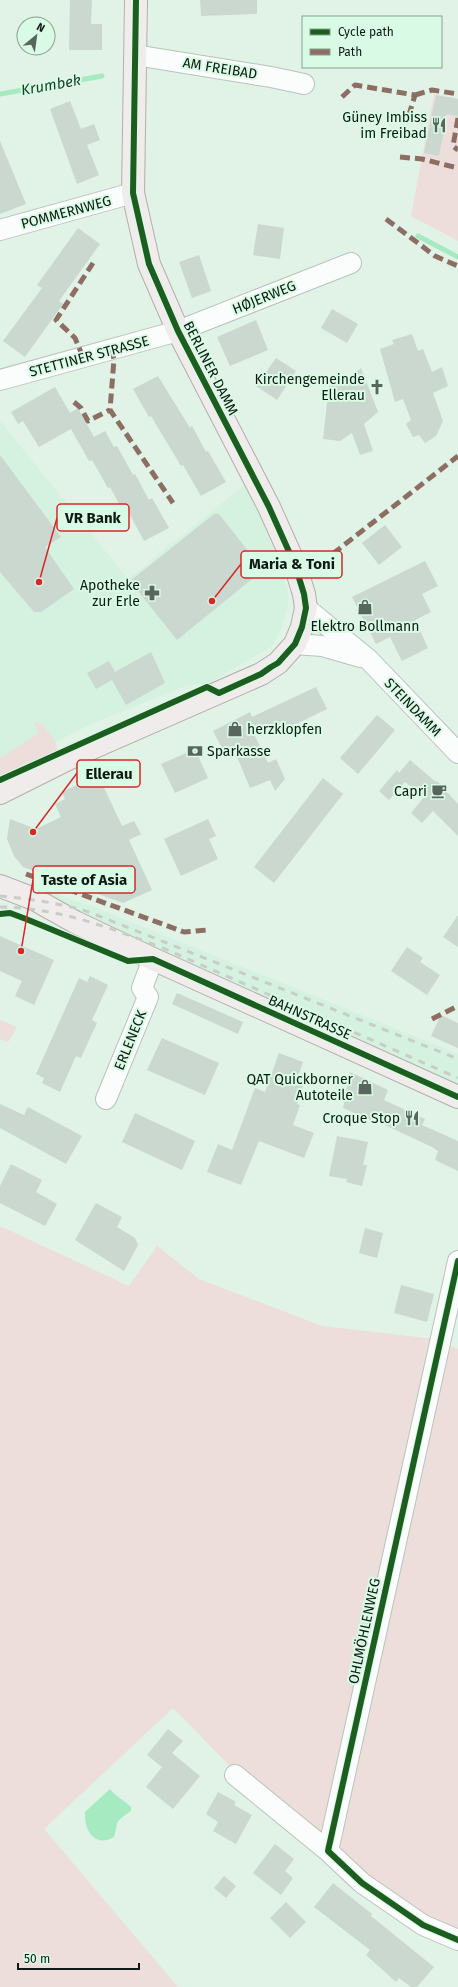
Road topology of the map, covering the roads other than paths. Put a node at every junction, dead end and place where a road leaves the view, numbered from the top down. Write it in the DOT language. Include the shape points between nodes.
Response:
graph roads {
  1 [pos="136,0"];
  2 [pos="135,60"];
  3 [pos="304,84"];
  4 [pos="133,193"];
  5 [pos="0,230"];
  6 [pos="351,263"];
  7 [pos="178,331"];
  8 [pos="0,380"];
  9 [pos="306,608"];
  10 [pos="295,644"];
  11 [pos="369,660"];
  12 [pos="458,753"];
  13 [pos="0,793"];
  14 [pos="0,886"];
  15 [pos="0,897"];
  16 [pos="75,922"];
  17 [pos="153,959"];
  18 [pos="458,1097"];
  19 [pos="106,1099"];
  20 [pos="458,1261"];
  21 [pos="235,1775"];
  22 [pos="328,1851"];
  23 [pos="458,1940"];
  1 -- 2 [label="main road, BERLINER DAMM"];
  2 -- 3 [label="street, AM FREIBAD" via="271,76"];
  2 -- 4 [label="main road, BERLINER DAMM"];
  4 -- 5 [label="street, POMMERNWEG"];
  4 -- 7 [label="main road, BERLINER DAMM" via="149,264"];
  6 -- 7 [label="street, HØJERWEG"];
  7 -- 8 [label="street, STETTINER STRASSE"];
  7 -- 9 [label="main road, BERLINER DAMM" via="269,507 299,575"];
  9 -- 10 [label="main road, BERLINER DAMM"];
  9 -- 11 [label="street, STEINDAMM"];
  10 -- 11 [label="street, STEINDAMM" via="322,646"];
  10 -- 13 [label="main road, BERLINER DAMM" via="278,663 261,674 76,755"];
  11 -- 12 [label="street, STEINDAMM"];
  14 -- 16 [label="main road, BAHNSTRASSE" via="34,899"];
  15 -- 16 [label="main road, BAHNSTRASSE"];
  16 -- 17 [label="main road, BAHNSTRASSE"];
  17 -- 18 [label="main road, BAHNSTRASSE"];
  17 -- 19 [label="street, ERLENECK" via="142,988 148,997"];
  20 -- 22 [label="street, OHLMÖHLENWEG"];
  21 -- 22 [label="street"];
  22 -- 23 [label="street" via="362,1883 423,1925"];
}
